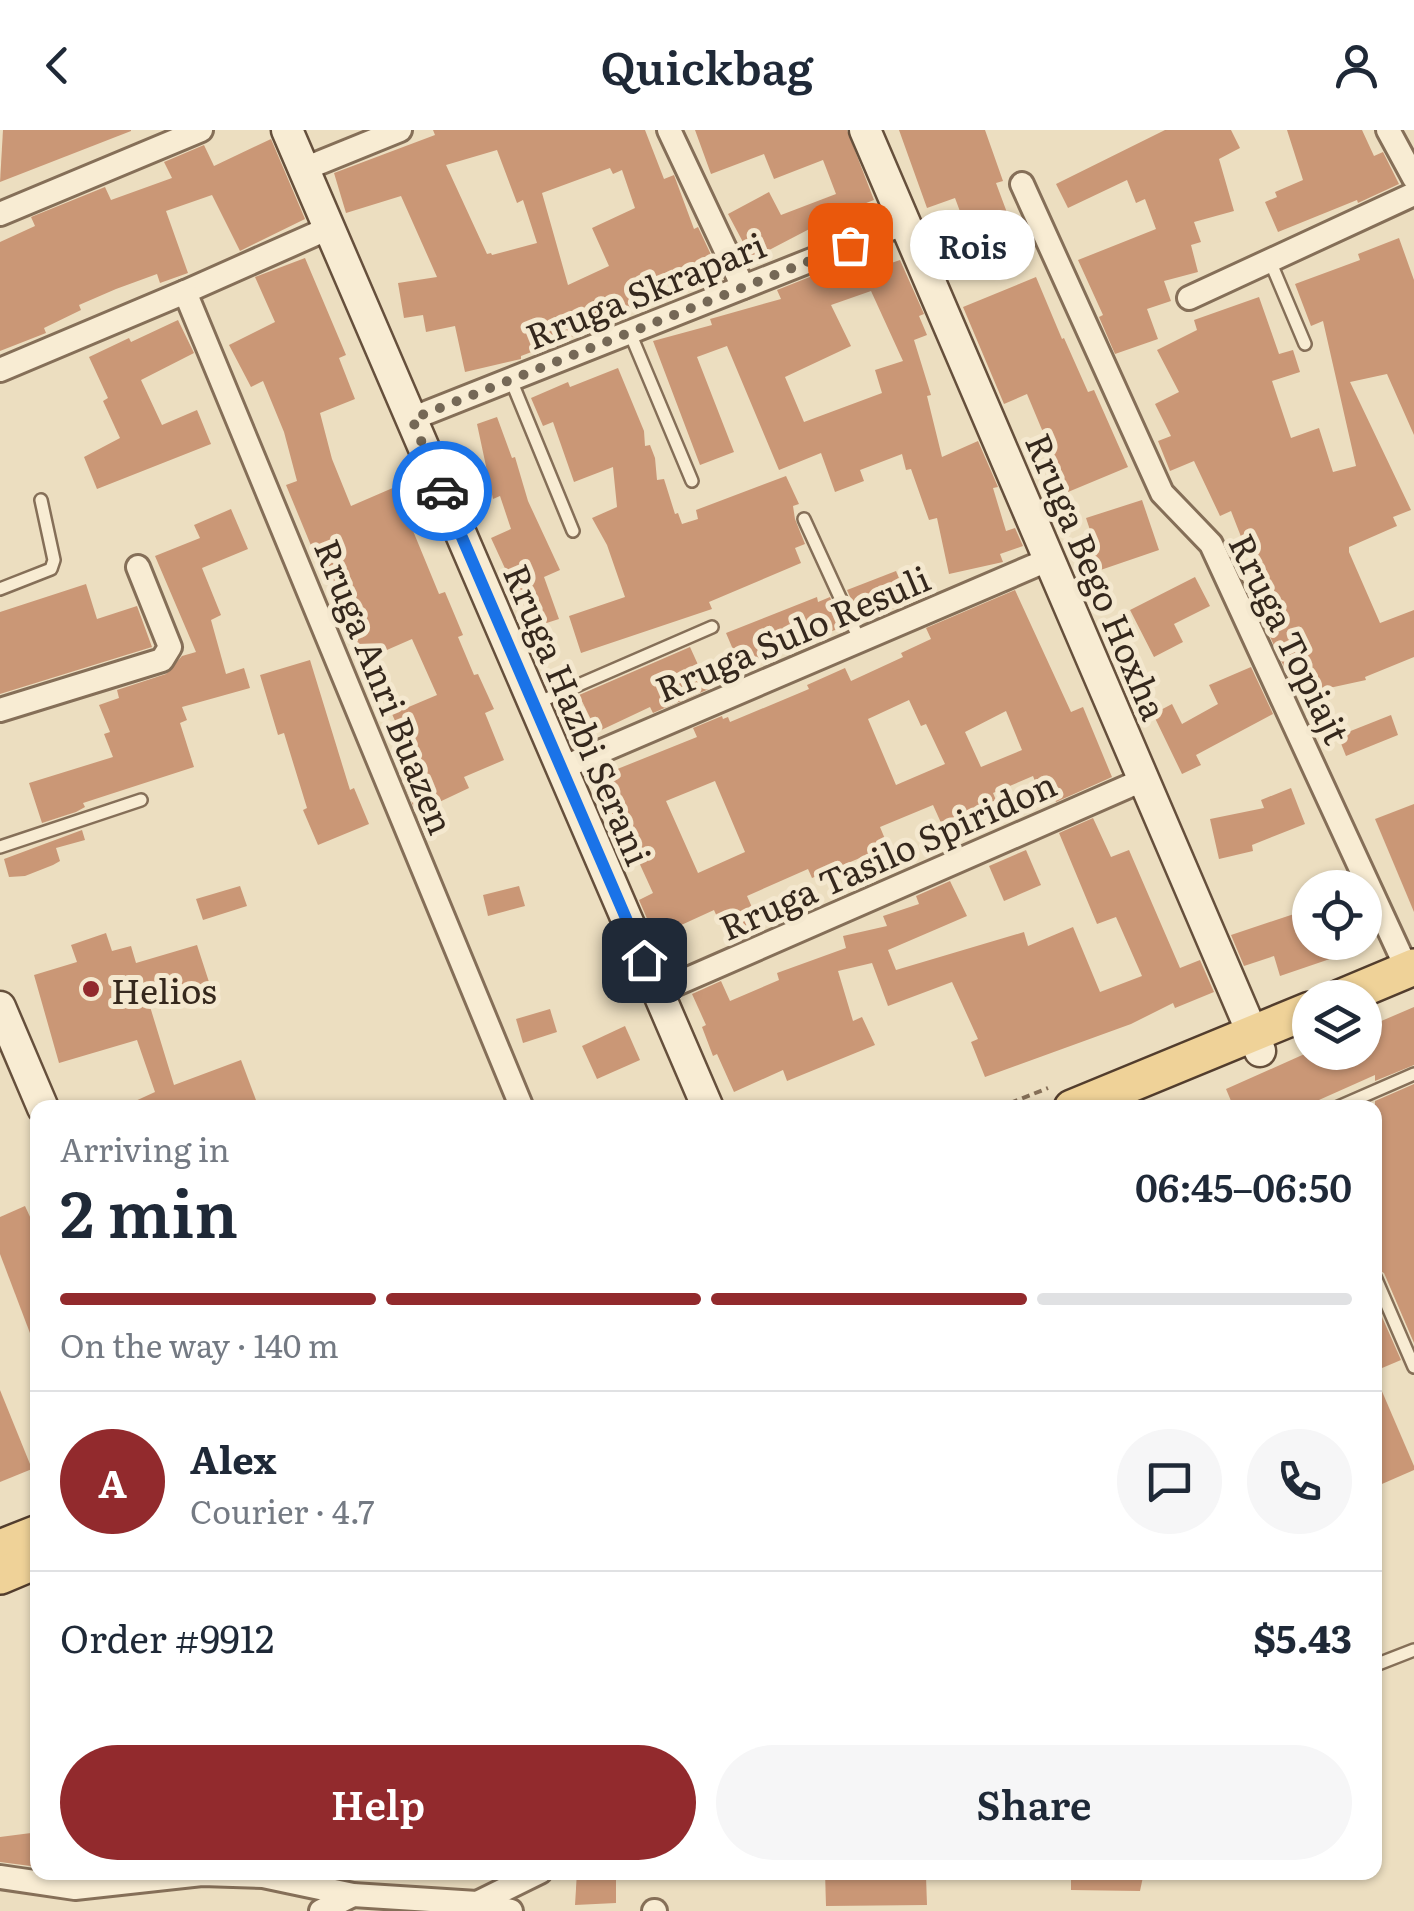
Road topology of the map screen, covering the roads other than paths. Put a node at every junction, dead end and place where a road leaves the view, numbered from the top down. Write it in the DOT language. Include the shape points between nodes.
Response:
graph roads {
  1 [pos="201,130"];
  2 [pos="286,130"];
  3 [pos="400,130"];
  4 [pos="669,130"];
  5 [pos="865,130"];
  6 [pos="1388,130"];
  7 [pos="304,169"];
  8 [pos="1414,178"];
  9 [pos="1022,184"];
  10 [pos="1414,194"];
  11 [pos="0,214"];
  12 [pos="905,223"];
  13 [pos="329,228"];
  14 [pos="1270,261"];
  15 [pos="743,288"];
  16 [pos="185,292"];
  17 [pos="1189,298"];
  18 [pos="630,332"];
  19 [pos="1305,344"];
  20 [pos="0,370"];
  21 [pos="512,380"];
  22 [pos="412,419"];
  23 [pos="692,481"];
  24 [pos="40,500"];
  25 [pos="804,519"];
  26 [pos="573,531"];
  27 [pos="1050,559"];
  28 [pos="138,567"];
  29 [pos="0,589"];
  30 [pos="712,627"];
  31 [pos="860,641"];
  32 [pos="534,704"];
  33 [pos="0,710"];
  34 [pos="562,768"];
  35 [pos="1144,779"];
  36 [pos="142,800"];
  37 [pos="0,846"];
  38 [pos="1412,975"];
  39 [pos="1382,985"];
  40 [pos="658,992"];
  41 [pos="1382,996"];
  42 [pos="0,1008"];
  43 [pos="1292,1021"];
  44 [pos="1292,1035"];
  45 [pos="1257,1042"];
  46 [pos="8,1049"];
  47 [pos="1414,1074"];
  48 [pos="38,1100"];
  49 [pos="519,1100"];
  50 [pos="705,1100"];
  51 [pos="1094,1100"];
  52 [pos="1138,1100"];
  53 [pos="1354,1100"];
  54 [pos="1382,1293"];
  55 [pos="1414,1367"];
  56 [pos="30,1536"];
  57 [pos="0,1548"];
  58 [pos="30,1563"];
  59 [pos="0,1576"];
  60 [pos="1414,1650"];
  61 [pos="1382,1662"];
  62 [pos="0,1877"];
  63 [pos="148,1880"];
  64 [pos="282,1880"];
  65 [pos="524,1880"];
  66 [pos="352,1895"];
  67 [pos="478,1903"];
  68 [pos="322,1911"];
  69 [pos="510,1911"];
  1 -- 11 [label="street"];
  2 -- 7 [label="street, Rruga Hazbi Serani"];
  3 -- 7 [label="street"];
  4 -- 15 [label="street"];
  5 -- 12 [label="street, Rruga Bego Hoxha"];
  6 -- 8 [label="street"];
  7 -- 13 [label="street, Rruga Hazbi Serani"];
  9 -- 38 [label="street, Rruga Topiajt" via="1162,493 1212,544"];
  10 -- 14 [label="street"];
  12 -- 15 [label="street, Rruga Skrapari"];
  12 -- 27 [label="street, Rruga Bego Hoxha"];
  13 -- 16 [label="street"];
  13 -- 22 [label="street, Rruga Hazbi Serani"];
  14 -- 17 [label="street"];
  14 -- 19 [label="lane"];
  15 -- 18 [label="street, Rruga Skrapari"];
  16 -- 20 [label="street"];
  16 -- 49 [label="street, Rruga Anri Buazen"];
  18 -- 21 [label="street, Rruga Skrapari"];
  18 -- 23 [label="lane"];
  21 -- 22 [label="street, Rruga Skrapari"];
  21 -- 26 [label="lane"];
  22 -- 32 [label="street, Rruga Hazbi Serani"];
  24 -- 29 [label="lane" via="51,569"];
  25 -- 31 [label="lane"];
  27 -- 31 [label="street, Rruga Sulo Resuli"];
  27 -- 35 [label="street, Rruga Bego Hoxha"];
  28 -- 33 [label="street" via="169,654"];
  30 -- 32 [label="lane"];
  31 -- 34 [label="street, Rruga Sulo Resuli"];
  32 -- 34 [label="street, Rruga Hazbi Serani"];
  34 -- 40 [label="street, Rruga Hazbi Serani"];
  35 -- 40 [label="street, Rruga Tasilo Spiridon"];
  35 -- 45 [label="street, Rruga Bego Hoxha"];
  36 -- 37 [label="lane"];
  38 -- 39 [label="main road"];
  38 -- 41 [label="main road"];
  40 -- 50 [label="street, Rruga Hazbi Serani"];
  42 -- 46 [label="street"];
  43 -- 45 [label="main road"];
  44 -- 45 [label="main road"];
  45 -- 51 [label="main road"];
  45 -- 52 [label="main road"];
  46 -- 48 [label="street"];
  47 -- 53 [label="lane"];
  54 -- 55 [label="lane"];
  56 -- 57 [label="main road"];
  58 -- 59 [label="main road"];
  60 -- 61 [label="lane"];
  62 -- 63 [label="street" via="75,1888"];
  64 -- 66 [label="street"];
  65 -- 67 [label="street"];
  66 -- 67 [label="street"];
  66 -- 68 [label="street"];
  67 -- 69 [label="street"];
}
